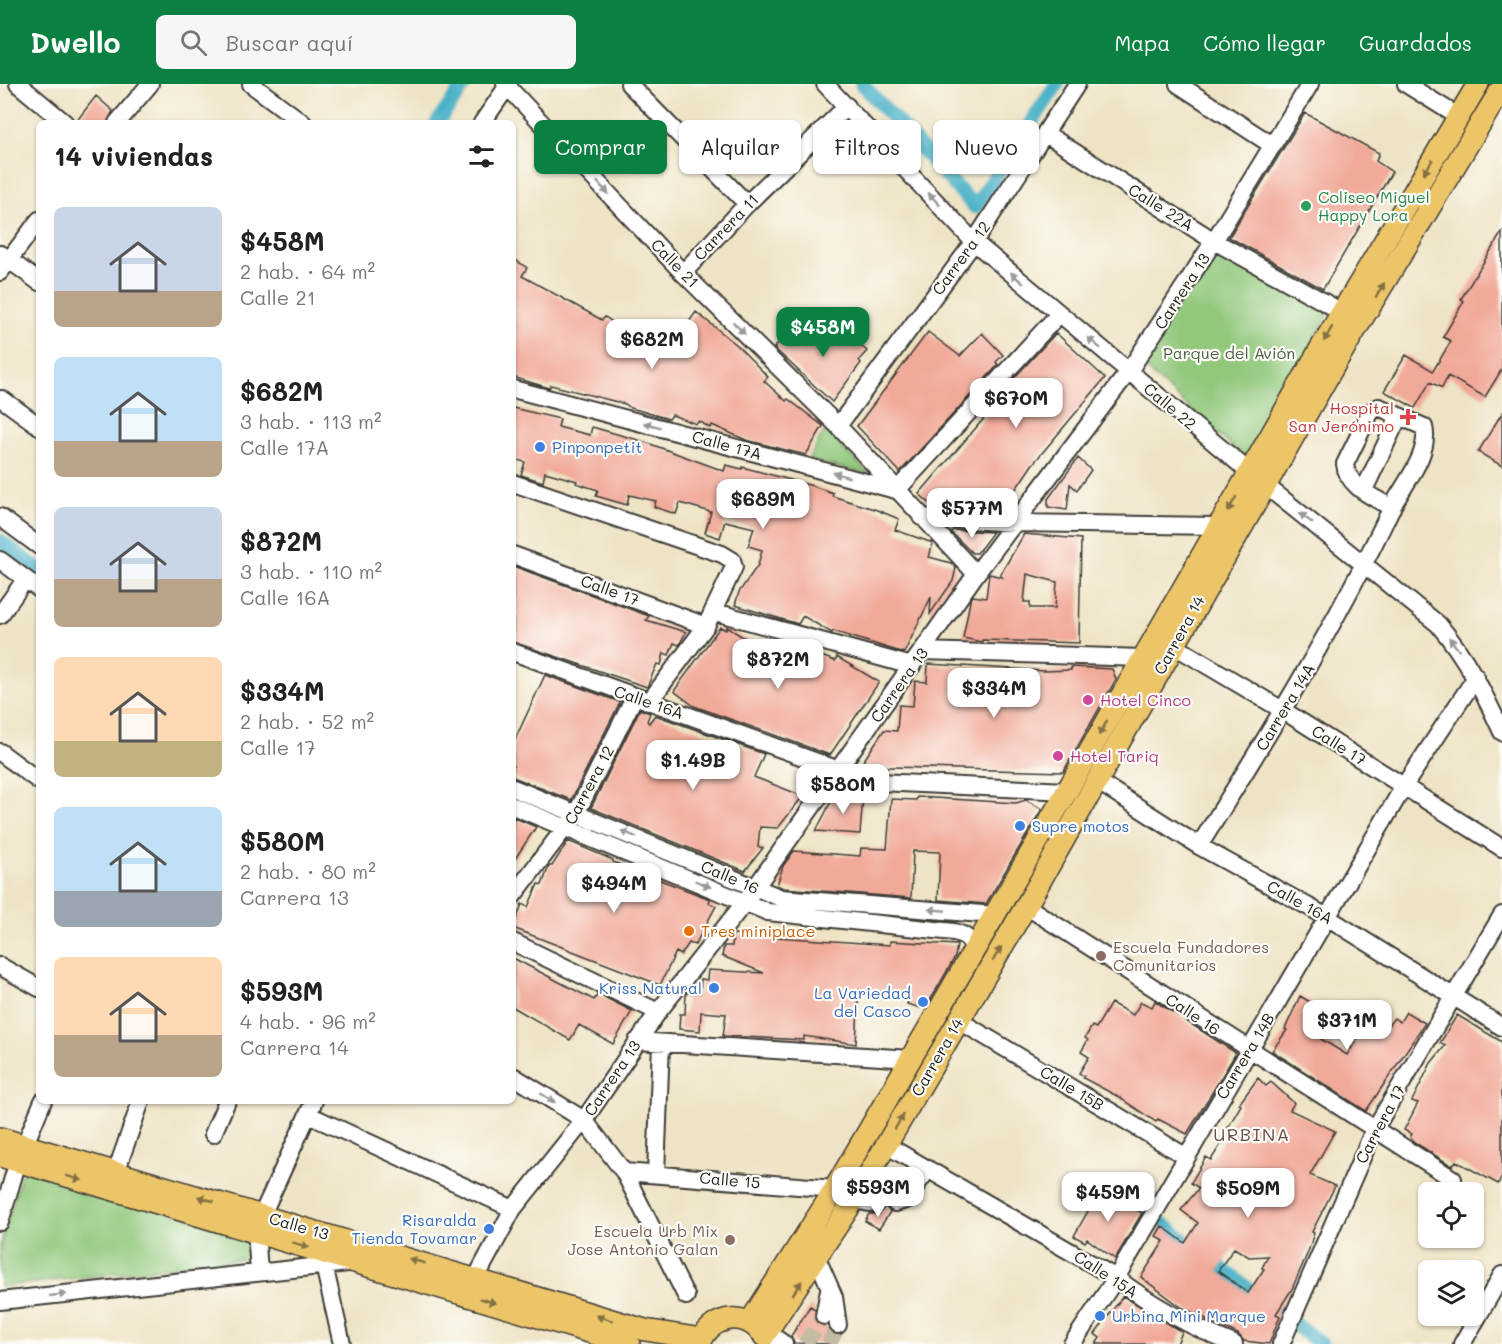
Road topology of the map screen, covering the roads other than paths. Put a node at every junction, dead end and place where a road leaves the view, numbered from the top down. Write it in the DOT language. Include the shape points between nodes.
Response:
graph roads {
  1 [pos="18,84"];
  2 [pos="150,84"];
  3 [pos="251,84"];
  4 [pos="628,84"];
  5 [pos="825,84"];
  6 [pos="1077,84"];
  7 [pos="1178,84"];
  8 [pos="1310,84"];
  9 [pos="1406,84"];
  10 [pos="1478,84"];
  11 [pos="508,85"];
  12 [pos="1502,88"];
  13 [pos="847,106"];
  14 [pos="1459,117"];
  15 [pos="61,120"];
  16 [pos="120,120"];
  17 [pos="299,120"];
  18 [pos="484,120"];
  19 [pos="1046,134"];
  20 [pos="1272,146"];
  21 [pos="747,204"];
  22 [pos="36,224"];
  23 [pos="1214,241"];
  24 [pos="974,242"];
  25 [pos="3,262"];
  26 [pos="683,273"];
  27 [pos="36,280"];
  28 [pos="1342,312"];
  29 [pos="1059,314"];
  30 [pos="1129,371"];
  31 [pos="516,390"];
  32 [pos="2,399"];
  33 [pos="1399,416"];
  34 [pos="36,424"];
  35 [pos="838,426"];
  36 [pos="1257,479"];
  37 [pos="516,484"];
  38 [pos="897,490"];
  39 [pos="1364,490"];
  40 [pos="1392,508"];
  41 [pos="0,517"];
  42 [pos="921,517"];
  43 [pos="1015,523"];
  44 [pos="1218,526"];
  45 [pos="36,544"];
  46 [pos="516,556"];
  47 [pos="0,560"];
  48 [pos="1366,566"];
  49 [pos="976,574"];
  50 [pos="32,584"];
  51 [pos="0,615"];
  52 [pos="711,619"];
  53 [pos="1173,645"];
  54 [pos="923,651"];
  55 [pos="516,653"];
  56 [pos="1143,658"];
  57 [pos="912,666"];
  58 [pos="1476,677"];
  59 [pos="641,700"];
  60 [pos="1284,711"];
  61 [pos="1502,732"];
  62 [pos="0,752"];
  63 [pos="839,770"];
  64 [pos="36,779"];
  65 [pos="1097,781"];
  66 [pos="1404,786"];
  67 [pos="516,789"];
  68 [pos="1067,791"];
  69 [pos="516,807"];
  70 [pos="577,812"];
  71 [pos="567,827"];
  72 [pos="1199,846"];
  73 [pos="1502,848"];
  74 [pos="754,888"];
  75 [pos="516,892"];
  76 [pos="745,902"];
  77 [pos="1026,906"];
  78 [pos="995,915"];
  79 [pos="1502,915"];
  80 [pos="1327,916"];
  81 [pos="516,943"];
  82 [pos="974,952"];
  83 [pos="0,966"];
  84 [pos="36,986"];
  85 [pos="1454,997"];
  86 [pos="658,1012"];
  87 [pos="958,1020"];
  88 [pos="1502,1027"];
  89 [pos="637,1041"];
  90 [pos="661,1043"];
  91 [pos="1248,1050"];
  92 [pos="911,1059"];
  93 [pos="516,1078"];
  94 [pos="41,1104"];
  95 [pos="140,1104"];
  96 [pos="226,1104"];
  97 [pos="312,1108"];
  98 [pos="584,1120"];
  99 [pos="1374,1130"];
  100 [pos="213,1134"];
  101 [pos="0,1138"];
  102 [pos="886,1145"];
  103 [pos="14,1154"];
  104 [pos="1185,1156"];
  105 [pos="928,1169"];
  106 [pos="116,1172"];
  107 [pos="624,1172"];
  108 [pos="656,1174"];
  109 [pos="1452,1179"];
  110 [pos="835,1189"];
  111 [pos="854,1200"];
  112 [pos="895,1203"];
  113 [pos="875,1204"];
  114 [pos="513,1209"];
  115 [pos="0,1222"];
  116 [pos="259,1223"];
  117 [pos="817,1258"];
  118 [pos="359,1262"];
  119 [pos="324,1265"];
  120 [pos="259,1272"];
  121 [pos="1502,1275"];
  122 [pos="476,1278"];
  123 [pos="1116,1278"];
  124 [pos="830,1286"];
  125 [pos="686,1296"];
  126 [pos="0,1301"];
  127 [pos="824,1316"];
  128 [pos="838,1325"];
  129 [pos="762,1334"];
  130 [pos="1192,1336"];
  131 [pos="701,1342"];
  132 [pos="342,1344"];
  133 [pos="629,1344"];
  134 [pos="784,1344"];
  135 [pos="1072,1344"];
  136 [pos="1234,1344"];
  137 [pos="1281,1344"];
  138 [pos="1462,1344"];
  1 -- 15 [label="street"];
  2 -- 16 [label="street"];
  3 -- 17 [label="street"];
  4 -- 21 [label="street"];
  5 -- 13 [label="street, Calle 22"];
  6 -- 19 [label="street, Carrera 12"];
  7 -- 20 [label="street"];
  8 -- 20 [label="street, Carrera 13"];
  9 -- 14 [label="street"];
  10 -- 14 [label="main road, Carrera 14"];
  11 -- 18 [label="street"];
  11 -- 26 [label="street, Calle 21, one-way"];
  36 -- 12 [label="main road, Carrera 14, one-way" via="1349,340"];
  13 -- 21 [label="street, Carrera 11"];
  24 -- 13 [label="street, Calle 22, one-way"];
  14 -- 28 [label="main road, Carrera 14, one-way"];
  19 -- 23 [label="street, Calle 22A"];
  19 -- 24 [label="street, Carrera 12"];
  20 -- 23 [label="street, Carrera 13"];
  21 -- 26 [label="street, Carrera 11"];
  22 -- 25 [label="street"];
  23 -- 28 [label="street, Calle 22A"];
  23 -- 30 [label="street, Carrera 13"];
  29 -- 24 [label="street, Calle 22, one-way"];
  24 -- 35 [label="street, Carrera 12"];
  25 -- 27 [label="street"];
  26 -- 35 [label="street, Calle 21, one-way"];
  28 -- 36 [label="main road, Carrera 14, one-way"];
  30 -- 29 [label="street, Calle 22, one-way"];
  29 -- 38 [label="street"];
  30 -- 36 [label="street, Calle 22"];
  30 -- 43 [label="street, Carrera 13"];
  38 -- 31 [label="street, Calle 17A, one-way"];
  32 -- 34 [label="street"];
  33 -- 39 [label="street"];
  33 -- 39 [label="street" via="1379,407 1371,411 1345,464 1352,483"];
  33 -- 40 [label="street, Carrera 14A" via="1424,427 1426,444"];
  35 -- 38 [label="street, Calle 21"];
  36 -- 44 [label="main road, Carrera 14, one-way"];
  48 -- 36 [label="street, Calle 22, one-way"];
  36 -- 53 [label="main road, Carrera 14"];
  37 -- 52 [label="street, Carrera 12" via="732,560 734,567"];
  38 -- 42 [label="street"];
  39 -- 40 [label="street"];
  40 -- 48 [label="street, Carrera 14A"];
  41 -- 45 [label="street"];
  42 -- 43 [label="street"];
  42 -- 49 [label="street"];
  43 -- 44 [label="street"];
  43 -- 49 [label="street, Carrera 13"];
  44 -- 56 [label="main road, Carrera 14"];
  46 -- 52 [label="street, Calle 17"];
  47 -- 50 [label="street"];
  58 -- 48 [label="street, Calle 22, one-way" via="1438,624"];
  48 -- 60 [label="street, Carrera 14A"];
  49 -- 54 [label="street, Carrera 13"];
  50 -- 51 [label="street"];
  52 -- 57 [label="street, Calle 17"];
  52 -- 59 [label="street, Carrera 12"];
  53 -- 60 [label="street, Calle 17"];
  53 -- 65 [label="main road, Carrera 14"];
  54 -- 56 [label="street"];
  54 -- 57 [label="street, Carrera 13"];
  55 -- 59 [label="street, Calle 16A"];
  56 -- 68 [label="main road, Carrera 14, one-way"];
  57 -- 63 [label="street, Carrera 13"];
  58 -- 61 [label="street, Calle 22"];
  58 -- 66 [label="street, Carrera 14B"];
  59 -- 63 [label="street, Calle 16A"];
  59 -- 70 [label="street, Carrera 12"];
  60 -- 66 [label="street, Calle 17"];
  60 -- 72 [label="street, Carrera 14A"];
  62 -- 64 [label="street"];
  63 -- 68 [label="street, Calle 16A" via="858,781"];
  63 -- 74 [label="street, Carrera 13"];
  65 -- 72 [label="street, Calle 16A"];
  65 -- 77 [label="main road, Carrera 14"];
  66 -- 73 [label="street, Calle 17"];
  66 -- 80 [label="street, Carrera 14B"];
  67 -- 70 [label="street, Calle 16"];
  68 -- 78 [label="main road, Carrera 14"];
  69 -- 71 [label="street, Calle 16"];
  70 -- 71 [label="street, Carrera 12"];
  74 -- 70 [label="street, Calle 16, one-way"];
  71 -- 75 [label="street, Carrera 12"];
  71 -- 76 [label="street, Calle 16, one-way"];
  72 -- 80 [label="street, Calle 16A"];
  74 -- 76 [label="street, Carrera 13"];
  78 -- 74 [label="street, Calle 16, one-way" via="781,898"];
  76 -- 82 [label="street, Calle 16" via="768,912 964,934 972,941"];
  76 -- 86 [label="street, Carrera 13"];
  87 -- 77 [label="main road, Carrera 14, one-way"];
  77 -- 91 [label="street, Calle 16"];
  78 -- 82 [label="main road, Carrera 14"];
  79 -- 85 [label="street, Carrera 17"];
  80 -- 85 [label="street, Calle 16A"];
  80 -- 91 [label="street, Carrera 14B"];
  81 -- 86 [label="street"];
  82 -- 92 [label="main road, Carrera 14"];
  83 -- 84 [label="street"];
  85 -- 88 [label="street, Calle 16A"];
  85 -- 99 [label="street, Carrera 17"];
  86 -- 89 [label="street, Carrera 13"];
  102 -- 87 [label="main road, Carrera 14, one-way"];
  87 -- 104 [label="street, Calle 15B"];
  89 -- 90 [label="street"];
  89 -- 98 [label="street, Carrera 13"];
  90 -- 92 [label="street"];
  90 -- 108 [label="street"];
  91 -- 99 [label="street, Calle 16"];
  91 -- 104 [label="street, Carrera 14B"];
  92 -- 110 [label="main road, Carrera 14"];
  93 -- 98 [label="street, one-way"];
  94 -- 103 [label="street"];
  95 -- 106 [label="street"];
  96 -- 100 [label="street"];
  97 -- 114 [label="street"];
  97 -- 116 [label="street"];
  98 -- 107 [label="street"];
  98 -- 114 [label="street, Carrera 13"];
  99 -- 109 [label="street, Calle 16"];
  99 -- 137 [label="street, Carrera 17"];
  101 -- 103 [label="main road, Calle 13"];
  102 -- 105 [label="street, Calle 15A"];
  102 -- 111 [label="main road, Carrera 14"];
  103 -- 106 [label="main road, Calle 13"];
  103 -- 115 [label="street"];
  103 -- 116 [label="main road, Calle 13, one-way"];
  104 -- 123 [label="street, Carrera 14B"];
  105 -- 112 [label="street" via="906,1200"];
  105 -- 123 [label="street, Calle 15A"];
  116 -- 106 [label="main road, Calle 13, one-way"];
  107 -- 108 [label="street, Calle 15"];
  107 -- 125 [label="street"];
  108 -- 110 [label="street, Calle 15"];
  110 -- 129 [label="main road, Carrera 14"];
  111 -- 113 [label="street"];
  111 -- 117 [label="main road, Carrera 14"];
  114 -- 122 [label="street, Carrera 13"];
  116 -- 118 [label="main road, Calle 13, one-way"];
  116 -- 120 [label="street"];
  122 -- 116 [label="main road, Calle 13, one-way"];
  117 -- 124 [label="street"];
  129 -- 117 [label="main road, Carrera 14, one-way"];
  118 -- 119 [label="street"];
  118 -- 133 [label="main road, Calle 13, one-way"];
  119 -- 120 [label="street"];
  119 -- 132 [label="street"];
  126 -- 120 [label="street, one-way"];
  121 -- 138 [label="street"];
  131 -- 122 [label="main road, Calle 13, one-way" via="645,1330"];
  123 -- 130 [label="street, Calle 15A"];
  123 -- 135 [label="street, Carrera 14B"];
  124 -- 127 [label="street"];
  124 -- 128 [label="street"];
  129 -- 131 [label="main road" via="741,1319 722,1320 707,1330"];
  129 -- 134 [label="street"];
  130 -- 136 [label="street, Calle 15A"];
}
